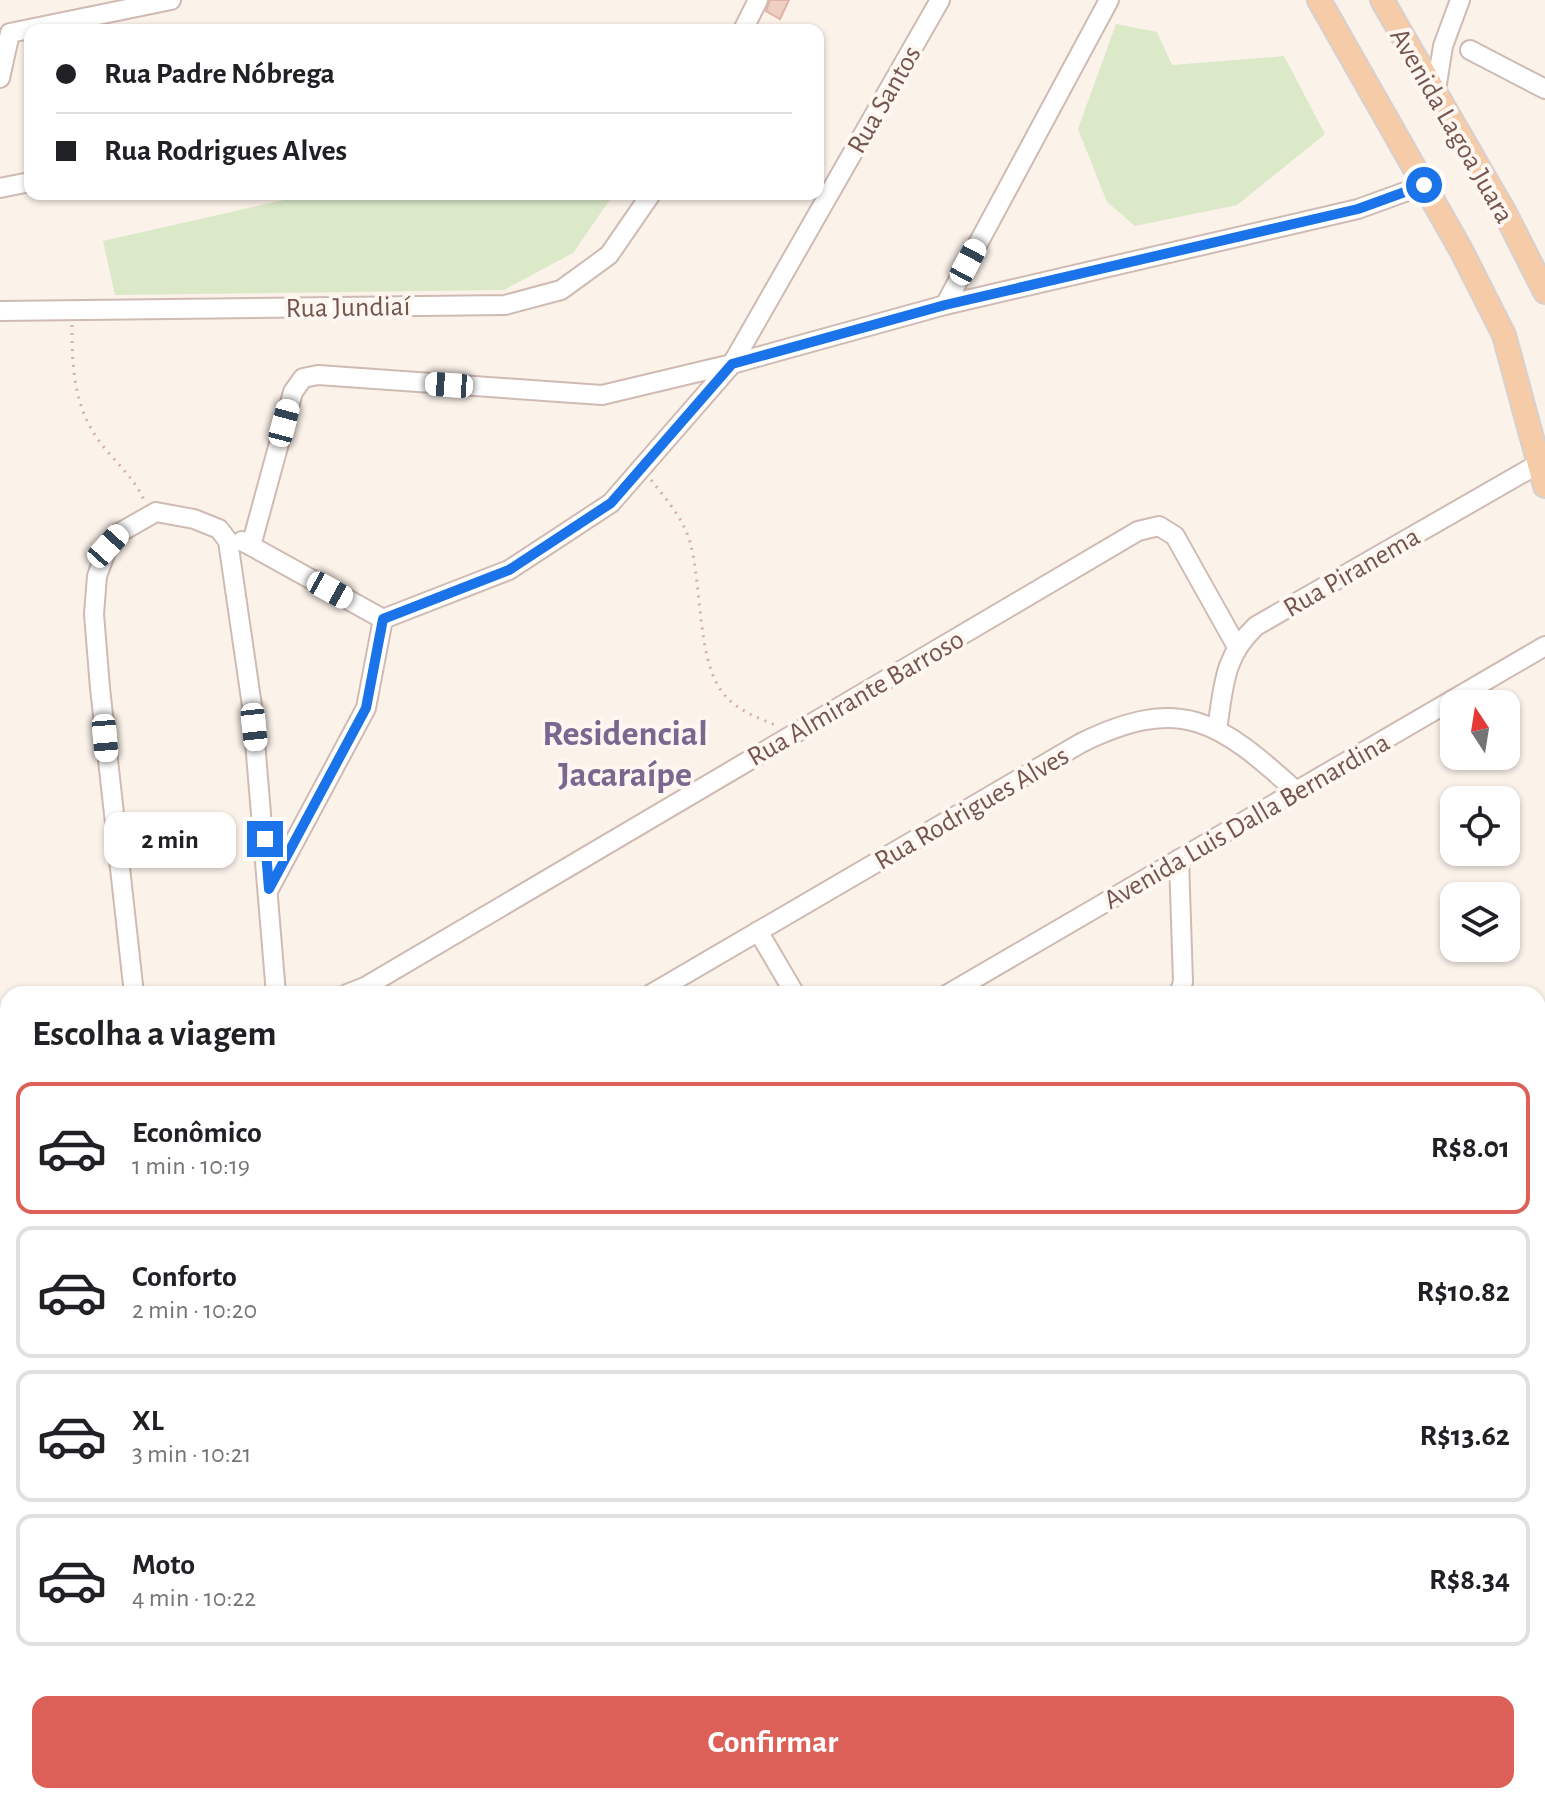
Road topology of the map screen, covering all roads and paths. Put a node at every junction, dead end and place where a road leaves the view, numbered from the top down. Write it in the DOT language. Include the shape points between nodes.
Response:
graph roads {
  1 [pos="171,0"];
  2 [pos="758,0"];
  3 [pos="940,0"];
  4 [pos="1109,0"];
  5 [pos="1319,0"];
  6 [pos="1382,0"];
  7 [pos="1460,0"];
  8 [pos="54,24"];
  9 [pos="746,24"];
  10 [pos="24,30"];
  11 [pos="1470,50"];
  12 [pos="0,78"];
  13 [pos="1545,89"];
  14 [pos="1435,96"];
  15 [pos="24,183"];
  16 [pos="1424,185"];
  17 [pos="0,188"];
  18 [pos="647,200"];
  19 [pos="1545,292"];
  20 [pos="945,305"];
  21 [pos="72,309"];
  22 [pos="0,311"];
  23 [pos="732,364"];
  24 [pos="1542,462"];
  25 [pos="642,469"];
  26 [pos="1545,486"];
  27 [pos="151,513"];
  28 [pos="219,529"];
  29 [pos="251,546"];
  30 [pos="383,619"];
  31 [pos="1236,645"];
  32 [pos="1545,646"];
  33 [pos="1217,729"];
  34 [pos="794,732"];
  35 [pos="1296,791"];
  36 [pos="1179,859"];
  37 [pos="269,889"];
  38 [pos="758,931"];
  39 [pos="133,986"];
  40 [pos="275,986"];
  41 [pos="367,986"];
  42 [pos="665,986"];
  43 [pos="790,986"];
  44 [pos="962,986"];
  45 [pos="1182,986"];
  1 -- 8 [label="street"];
  2 -- 9 [label="street"];
  3 -- 23 [label="street, Rua Santos"];
  4 -- 20 [label="street"];
  5 -- 16 [label="main road, Avenida Lagoa Juara"];
  6 -- 14 [label="main road, Avenida Lagoa Juara"];
  7 -- 14 [label="street" via="1443,46"];
  10 -- 12 [label="street" via="10,33"];
  11 -- 13 [label="street"];
  14 -- 19 [label="main road, Avenida Lagoa Juara"];
  15 -- 17 [label="street"];
  16 -- 20 [label="street" via="1358,209"];
  16 -- 24 [label="main road, Avenida Lagoa Juara" via="1504,335"];
  18 -- 21 [label="street, Rua Jundiaí" via="609,255 561,290 505,305"];
  20 -- 23 [label="street"];
  21 -- 22 [label="street, Rua Jundiaí"];
  21 -- 27 [label="path" via="72,370 80,402 94,434 139,488"];
  23 -- 25 [label="street, Rua Santos"];
  23 -- 29 [label="street" via="602,395 303,378 293,392"];
  24 -- 26 [label="main road, Avenida Lagoa Juara"];
  24 -- 31 [label="street, Rua Piranema" via="1256,626"];
  25 -- 30 [label="street, Rua Santos" via="611,503 509,570"];
  25 -- 34 [label="path" via="673,506 689,540 700,585 704,643 722,692 748,714"];
  27 -- 28 [label="street" via="180,514"];
  27 -- 39 [label="street" via="108,546 94,595"];
  28 -- 29 [label="street"];
  28 -- 37 [label="street" via="228,541 235,576"];
  29 -- 30 [label="street"];
  30 -- 37 [label="street" via="366,708"];
  31 -- 33 [label="street"];
  31 -- 34 [label="street, Rua Almirante Barroso" via="1175,536 1159,526 1138,531"];
  32 -- 35 [label="street, Avenida Luis Dalla Bernardina"];
  33 -- 35 [label="street, Rua Rodrigues Alves"];
  33 -- 38 [label="street, Rua Rodrigues Alves" via="1194,719 1166,716 1103,732"];
  34 -- 41 [label="street, Rua Almirante Barroso"];
  35 -- 36 [label="street, Avenida Luis Dalla Bernardina"];
  36 -- 44 [label="street, Avenida Luis Dalla Bernardina"];
  36 -- 45 [label="street"];
  37 -- 40 [label="street"];
  38 -- 42 [label="street, Rua Rodrigues Alves"];
  38 -- 43 [label="street"];
}
